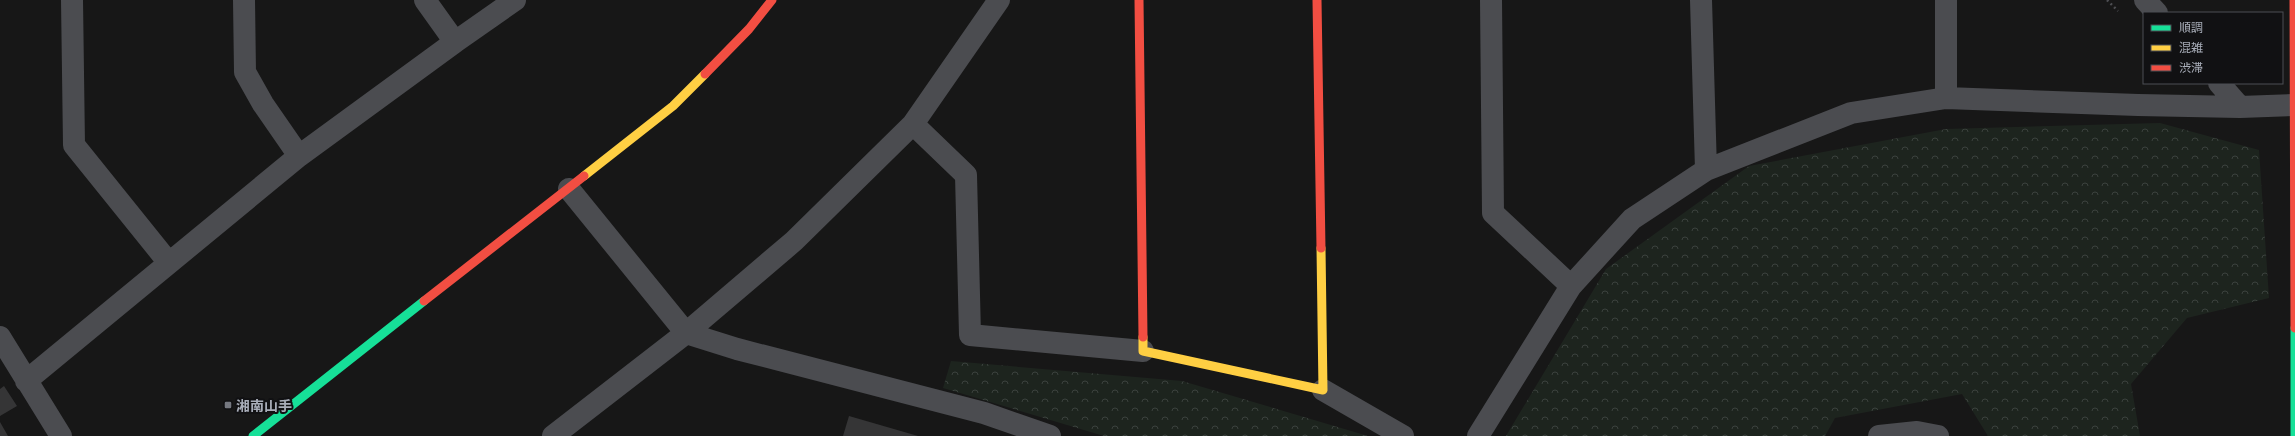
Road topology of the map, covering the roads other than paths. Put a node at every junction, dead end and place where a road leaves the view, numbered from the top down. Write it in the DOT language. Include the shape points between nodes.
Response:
graph roads {
  1 [pos="72,0"];
  2 [pos="244,0"];
  3 [pos="425,0"];
  4 [pos="515,0"];
  5 [pos="772,0"];
  6 [pos="999,0"];
  7 [pos="1139,0"];
  8 [pos="1317,0"];
  9 [pos="1490,0"];
  10 [pos="1701,0"];
  11 [pos="1946,0"];
  12 [pos="2145,0"];
  13 [pos="2294,0"];
  14 [pos="2156,12"];
  15 [pos="455,42"];
  16 [pos="2220,84"];
  17 [pos="1946,98"];
  18 [pos="2295,105"];
  19 [pos="2240,107"];
  20 [pos="913,124"];
  21 [pos="2295,143"];
  22 [pos="299,156"];
  23 [pos="1706,170"];
  24 [pos="570,189"];
  25 [pos="169,263"];
  26 [pos="1571,286"];
  27 [pos="686,333"];
  28 [pos="0,337"];
  29 [pos="1143,351"];
  30 [pos="26,381"];
  31 [pos="1323,390"];
  32 [pos="61,436"];
  33 [pos="253,436"];
  34 [pos="553,436"];
  35 [pos="1050,436"];
  36 [pos="1403,436"];
  37 [pos="1478,436"];
  38 [pos="1879,436"];
  39 [pos="1938,436"];
  40 [pos="2295,436"];
  1 -- 25 [label="street" via="74,145"];
  2 -- 22 [label="street" via="245,72 263,104"];
  3 -- 15 [label="street"];
  4 -- 15 [label="street"];
  5 -- 24 [label="street" via="749,29 673,106"];
  6 -- 20 [label="street"];
  7 -- 29 [label="street"];
  8 -- 31 [label="street"];
  9 -- 26 [label="street" via="1493,213"];
  10 -- 23 [label="street"];
  11 -- 17 [label="street"];
  12 -- 14 [label="street"];
  13 -- 18 [label="street"];
  15 -- 22 [label="street"];
  16 -- 19 [label="street"];
  17 -- 19 [label="street"];
  17 -- 23 [label="street" via="1851,112"];
  18 -- 19 [label="street"];
  18 -- 21 [label="street"];
  20 -- 27 [label="street" via="794,241"];
  20 -- 29 [label="street" via="966,175 970,335"];
  21 -- 40 [label="street"];
  22 -- 25 [label="street"];
  23 -- 26 [label="street" via="1632,218"];
  24 -- 27 [label="street"];
  24 -- 33 [label="street"];
  25 -- 30 [label="street"];
  26 -- 37 [label="street"];
  27 -- 34 [label="street"];
  27 -- 35 [label="street" via="737,349 984,413"];
  28 -- 30 [label="street"];
  29 -- 31 [label="street"];
  30 -- 32 [label="street"];
  31 -- 36 [label="street"];
  38 -- 39 [label="street" via="1917,432"];
}
